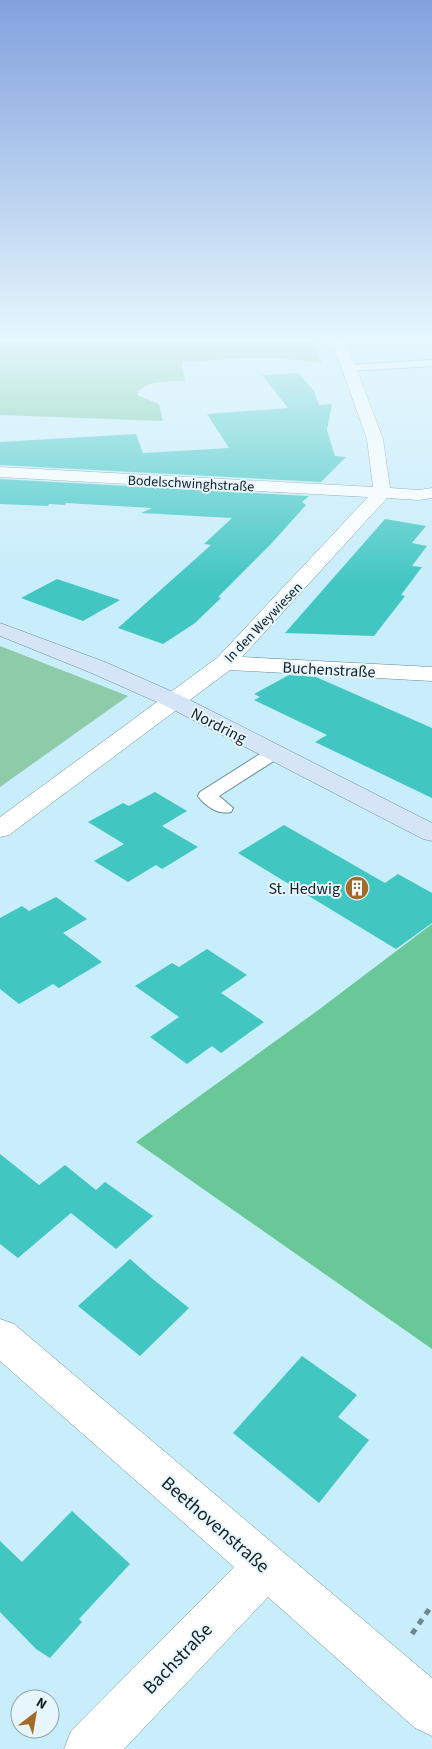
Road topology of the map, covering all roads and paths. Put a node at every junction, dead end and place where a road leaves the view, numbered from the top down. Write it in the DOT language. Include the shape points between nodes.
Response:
graph roads {
  1 [pos="369,423"];
  2 [pos="0,472"];
  3 [pos="382,493"];
  4 [pos="432,493"];
  5 [pos="0,629"];
  6 [pos="225,663"];
  7 [pos="432,674"];
  8 [pos="174,701"];
  9 [pos="274,753"];
  10 [pos="224,808"];
  11 [pos="0,829"];
  12 [pos="432,833"];
  13 [pos="0,1336"];
  14 [pos="266,1567"];
  15 [pos="432,1711"];
  16 [pos="89,1749"];
  1 -- 3 [label="street" via="375,439"];
  2 -- 3 [label="street, Bodelschwinghstraße"];
  3 -- 4 [label="street, Bodelschwinghstraße"];
  3 -- 6 [label="street, In den Weywiesen"];
  5 -- 8 [label="street, Nordring"];
  6 -- 7 [label="street, Buchenstraße"];
  6 -- 8 [label="street, In den Weywiesen"];
  8 -- 9 [label="street, Nordring"];
  8 -- 11 [label="street, In den Weywiesen"];
  9 -- 10 [label="lane" via="207,796"];
  9 -- 12 [label="street, Nordring"];
  13 -- 14 [label="street, Beethovenstraße"];
  14 -- 15 [label="street, Beethovenstraße"];
  14 -- 16 [label="street, Bachstraße"];
}
